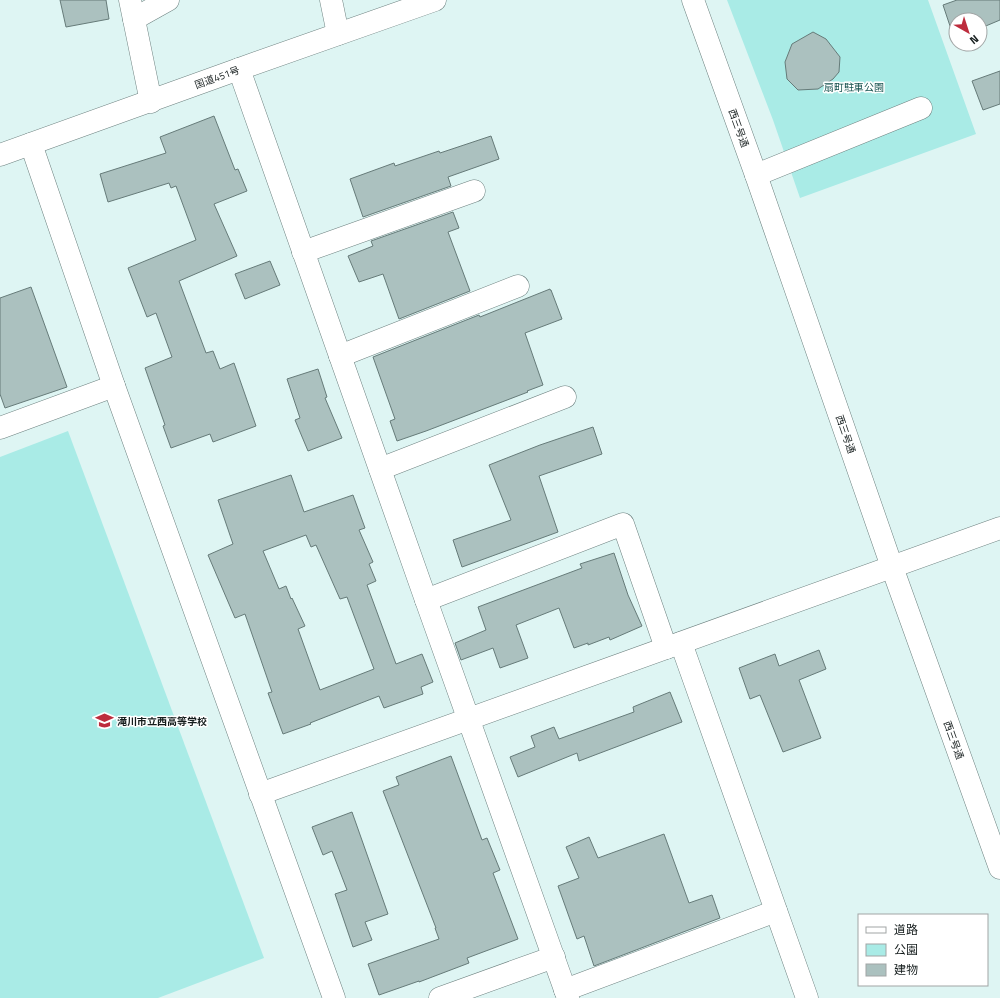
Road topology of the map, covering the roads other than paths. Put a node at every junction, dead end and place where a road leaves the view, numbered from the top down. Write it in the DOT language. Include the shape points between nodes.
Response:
graph roads {
  1 [pos="168,0"];
  2 [pos="331,0"];
  3 [pos="435,0"];
  4 [pos="693,0"];
  5 [pos="132,9"];
  6 [pos="338,34"];
  7 [pos="239,69"];
  8 [pos="150,102"];
  9 [pos="921,108"];
  10 [pos="32,144"];
  11 [pos="0,155"];
  12 [pos="756,175"];
  13 [pos="474,191"];
  14 [pos="303,252"];
  15 [pos="518,286"];
  16 [pos="340,356"];
  17 [pos="114,386"];
  18 [pos="565,397"];
  19 [pos="0,428"];
  20 [pos="380,469"];
  21 [pos="1000,528"];
  22 [pos="892,567"];
  23 [pos="426,600"];
  24 [pos="674,645"];
  25 [pos="468,719"];
  26 [pos="260,794"];
  27 [pos="1000,868"];
  28 [pos="776,911"];
  29 [pos="554,957"];
  30 [pos="567,994"];
  31 [pos="334,998"];
  32 [pos="440,998"];
  33 [pos="807,998"];
  1 -- 5 [label="main road"];
  2 -- 6 [label="main road"];
  3 -- 6 [label="main road, 国道451号"];
  4 -- 12 [label="main road, 西三号通"];
  5 -- 8 [label="main road"];
  6 -- 7 [label="main road, 国道451号"];
  7 -- 8 [label="main road, 国道451号"];
  7 -- 14 [label="main road"];
  8 -- 10 [label="main road, 国道451号"];
  9 -- 12 [label="main road"];
  10 -- 11 [label="main road, 国道451号"];
  10 -- 17 [label="main road"];
  12 -- 22 [label="main road, 西三号通"];
  13 -- 14 [label="main road"];
  14 -- 16 [label="main road"];
  15 -- 16 [label="main road"];
  16 -- 20 [label="main road"];
  17 -- 19 [label="main road"];
  17 -- 26 [label="main road"];
  18 -- 20 [label="main road"];
  20 -- 23 [label="main road"];
  21 -- 22 [label="main road"];
  22 -- 24 [label="main road"];
  22 -- 27 [label="main road, 西三号通"];
  23 -- 24 [label="main road" via="623,524"];
  23 -- 25 [label="main road"];
  24 -- 25 [label="main road"];
  24 -- 28 [label="main road"];
  25 -- 26 [label="main road"];
  25 -- 29 [label="main road"];
  26 -- 31 [label="main road"];
  28 -- 30 [label="main road"];
  28 -- 33 [label="main road"];
  29 -- 30 [label="main road"];
  29 -- 32 [label="main road"];
}
